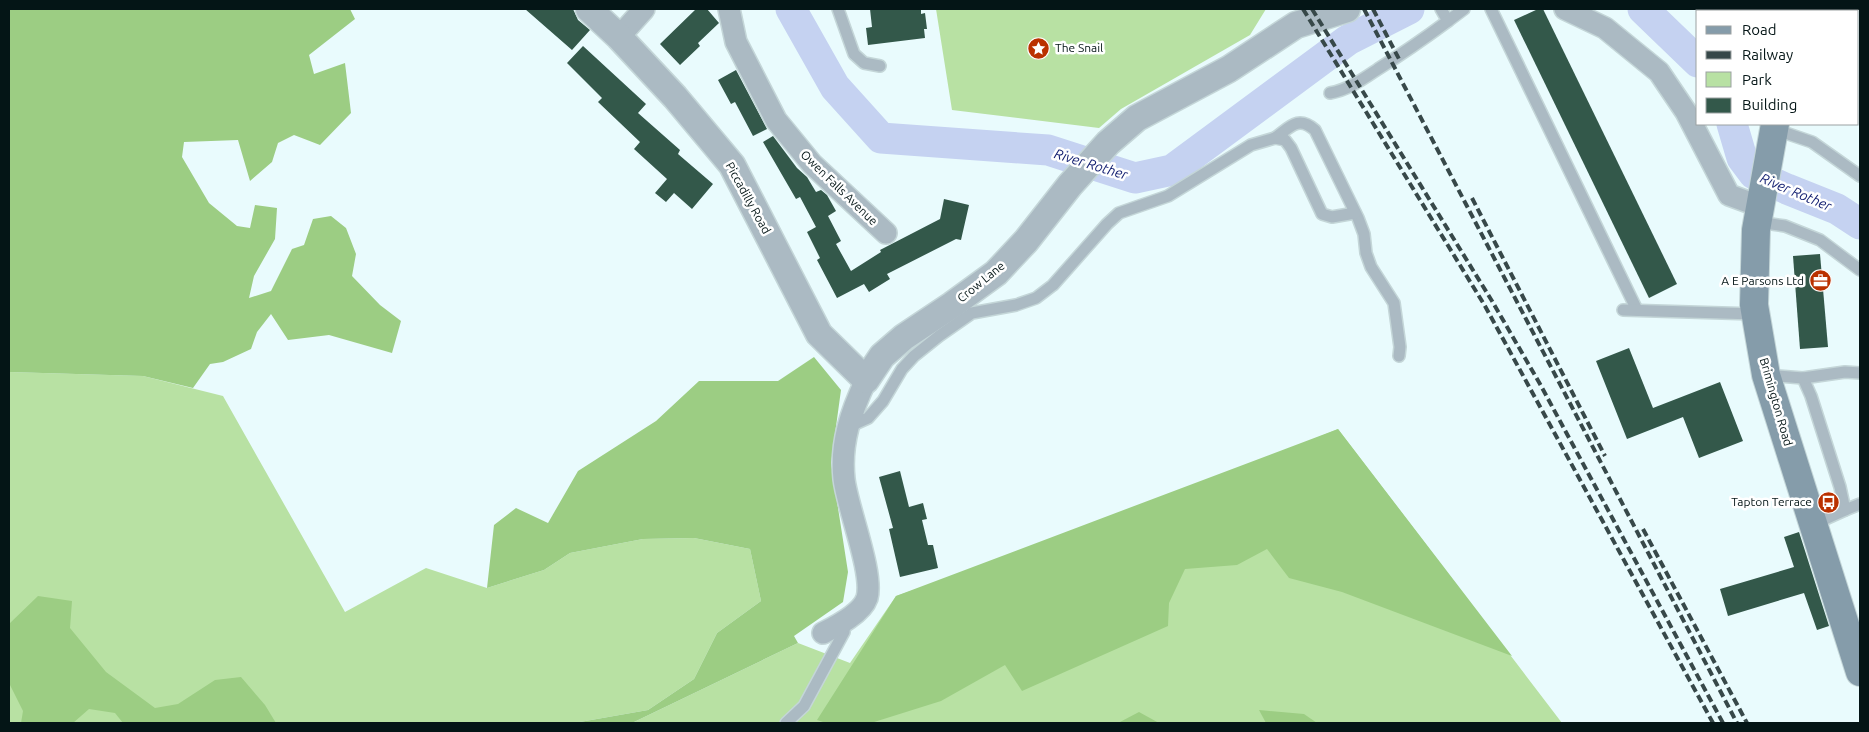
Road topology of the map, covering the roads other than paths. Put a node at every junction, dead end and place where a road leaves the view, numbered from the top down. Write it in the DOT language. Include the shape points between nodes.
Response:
graph roads {
  1 [pos="589,9"];
  2 [pos="644,9"];
  3 [pos="729,9"];
  4 [pos="838,9"];
  5 [pos="1347,9"];
  6 [pos="1464,9"];
  7 [pos="1491,9"];
  8 [pos="1565,9"];
  9 [pos="1445,15"];
  10 [pos="619,37"];
  11 [pos="880,66"];
  12 [pos="1330,93"];
  13 [pos="1774,127"];
  14 [pos="1275,138"];
  15 [pos="1860,176"];
  16 [pos="1355,213"];
  17 [pos="1758,214"];
  18 [pos="886,233"];
  19 [pos="1860,270"];
  20 [pos="1623,310"];
  21 [pos="1637,310"];
  22 [pos="1755,314"];
  23 [pos="1399,356"];
  24 [pos="1860,372"];
  25 [pos="1766,375"];
  26 [pos="1803,378"];
  27 [pos="866,380"];
  28 [pos="847,428"];
  29 [pos="1860,504"];
  30 [pos="1844,510"];
  31 [pos="1814,524"];
  32 [pos="845,621"];
  33 [pos="823,633"];
  34 [pos="1860,672"];
  35 [pos="786,723"];
  1 -- 10 [label="street, Piccadilly Road"];
  2 -- 10 [label="street"];
  3 -- 18 [label="street, Owen Falls Avenue" via="736,42 776,120 812,164"];
  4 -- 11 [label="lane" via="854,54 864,64"];
  5 -- 27 [label="street, Crow Lane" via="1296,25 1230,69 1138,118 1108,143 996,273 904,337 882,356"];
  6 -- 9 [label="lane"];
  7 -- 21 [label="lane"];
  8 -- 17 [label="street" via="1605,28 1660,72 1686,112 1729,195"];
  9 -- 12 [label="lane" via="1415,45 1341,91"];
  10 -- 27 [label="street, Piccadilly Road" via="732,165 819,334"];
  13 -- 15 [label="lane" via="1812,142"];
  13 -- 17 [label="main road, Brimington Road"];
  14 -- 16 [label="lane" via="1285,140 1291,148 1322,214 1332,217"];
  14 -- 16 [label="lane" via="1301,122 1315,130"];
  14 -- 28 [label="lane" via="1251,145 1168,196 1119,213 1053,285 1036,298 1016,305 972,313 914,356 868,418"];
  16 -- 23 [label="lane" via="1364,234 1371,267 1394,303"];
  17 -- 19 [label="lane" via="1820,240"];
  17 -- 22 [label="main road, Brimington Road" via="1753,283"];
  20 -- 21 [label="lane"];
  21 -- 22 [label="lane"];
  22 -- 25 [label="main road, Brimington Road"];
  24 -- 26 [label="lane"];
  25 -- 26 [label="lane"];
  25 -- 31 [label="main road, Brimington Road"];
  26 -- 30 [label="lane" via="1840,487"];
  27 -- 28 [label="street, Crow Lane"];
  28 -- 32 [label="street, Crow Lane" via="844,478 865,564 868,592 866,600"];
  29 -- 30 [label="lane"];
  30 -- 31 [label="lane"];
  31 -- 34 [label="main road, Brimington Road"];
  32 -- 33 [label="street, Crow Lane"];
  32 -- 35 [label="lane" via="844,632 804,706"];
}
